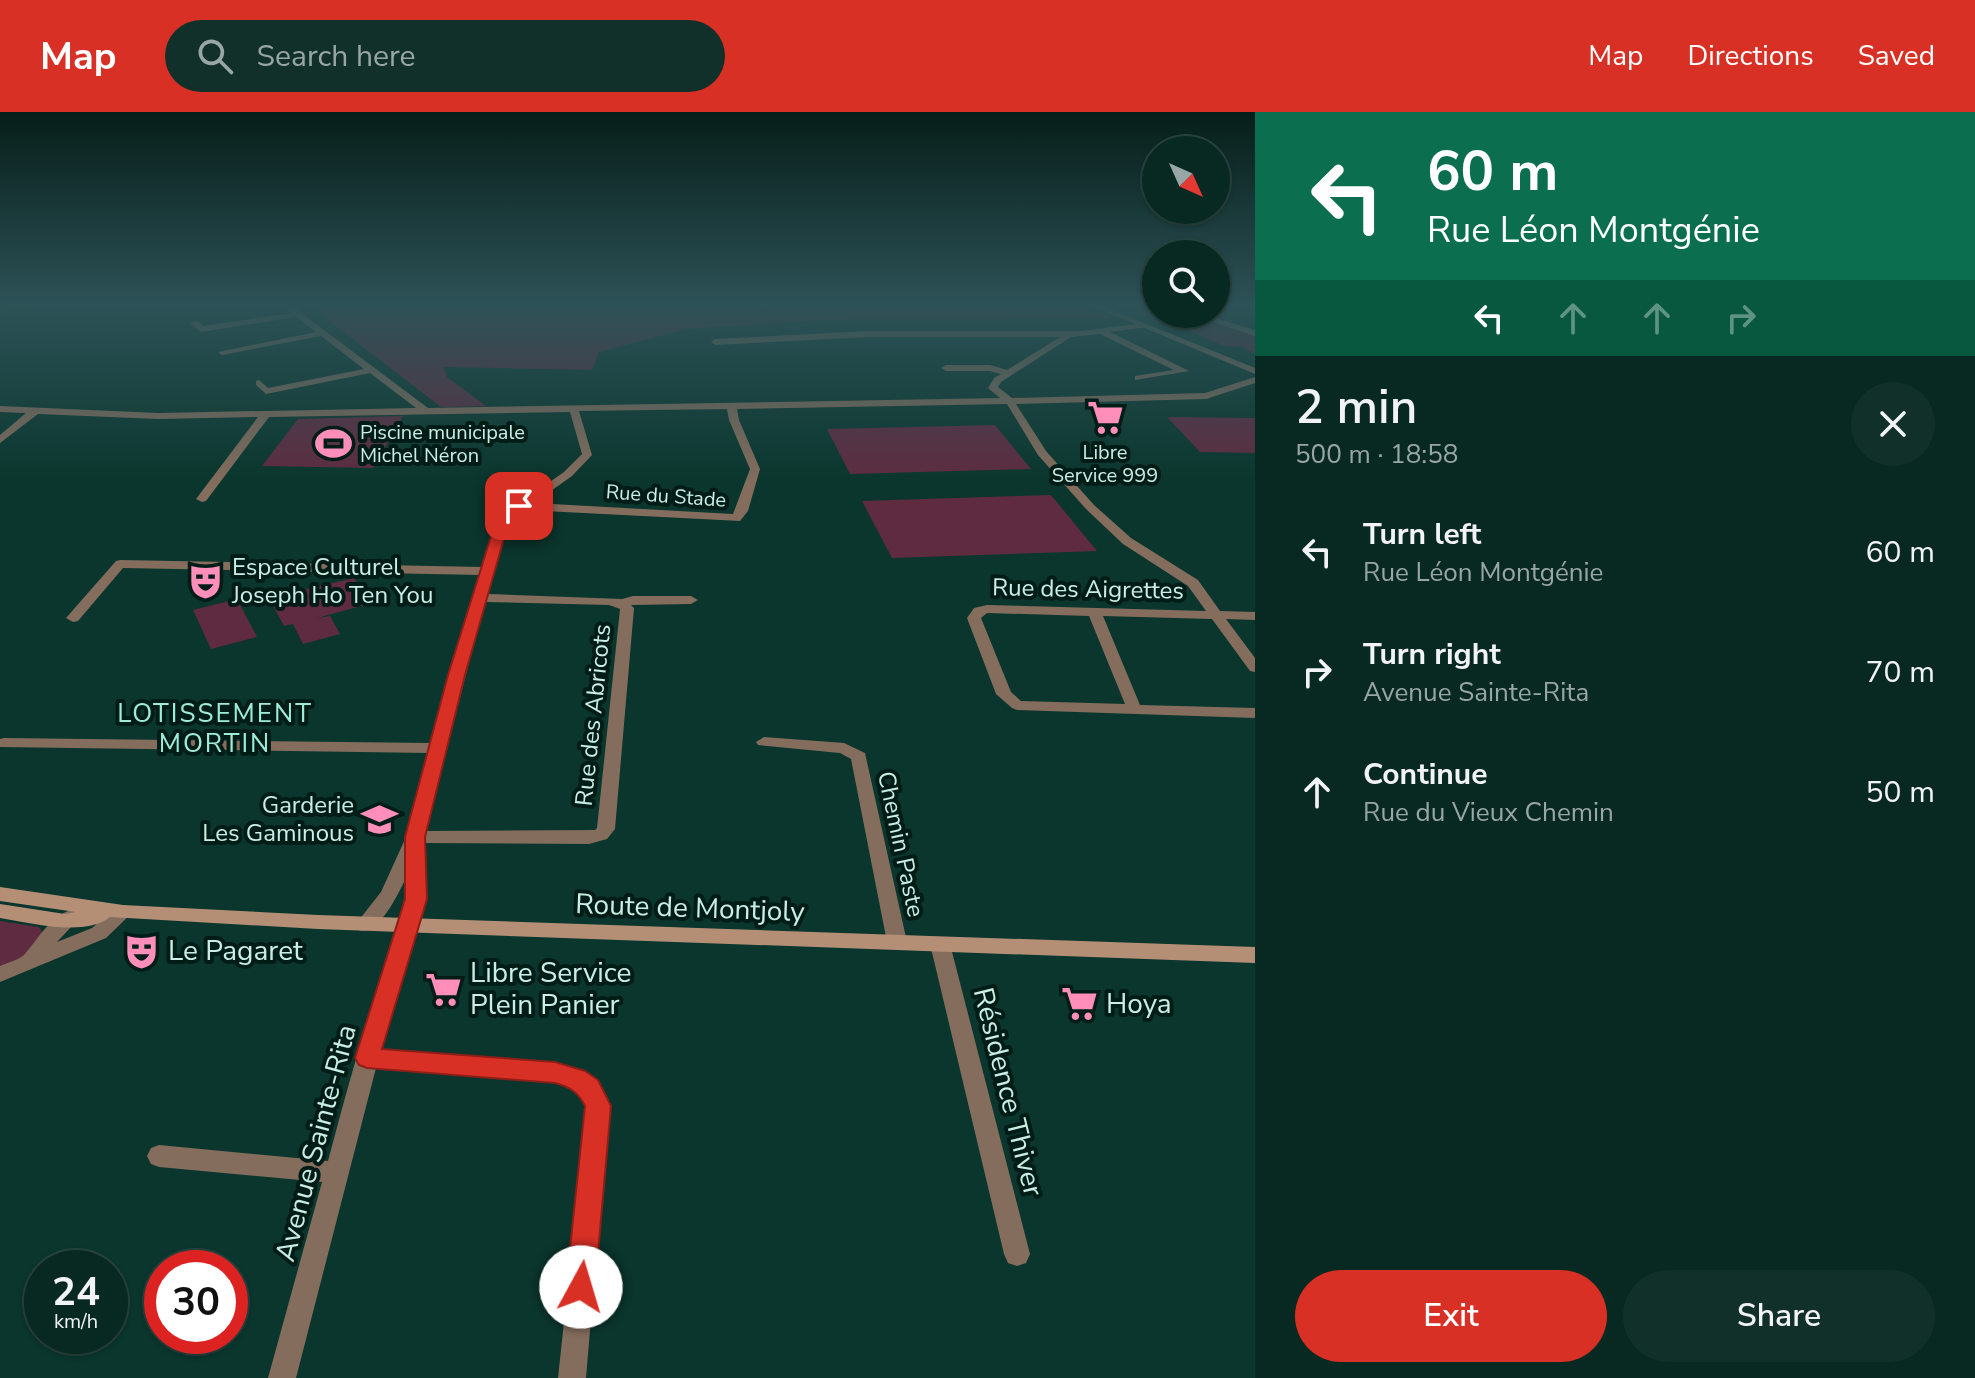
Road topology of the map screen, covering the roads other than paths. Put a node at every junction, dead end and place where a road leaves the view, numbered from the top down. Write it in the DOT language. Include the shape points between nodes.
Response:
graph roads {
  1 [pos="366,365"];
  2 [pos="1023,365"];
  3 [pos="1030,365"];
  4 [pos="1172,365"];
  5 [pos="946,368"];
  6 [pos="373,370"];
  7 [pos="1009,373"];
  8 [pos="1138,378"];
  9 [pos="320,380"];
  10 [pos="1255,380"];
  11 [pos="1007,398"];
  12 [pos="732,406"];
  13 [pos="0,409"];
  14 [pos="36,410"];
  15 [pos="574,410"];
  16 [pos="427,412"];
  17 [pos="265,415"];
  18 [pos="0,440"];
  19 [pos="202,499"];
  20 [pos="519,506"];
  21 [pos="487,571"];
  22 [pos="480,598"];
  23 [pos="691,600"];
  24 [pos="622,603"];
  25 [pos="1094,612"];
  26 [pos="1216,615"];
  27 [pos="1255,616"];
  28 [pos="73,618"];
  29 [pos="1255,668"];
  30 [pos="1135,710"];
  31 [pos="1255,713"];
  32 [pos="764,742"];
  33 [pos="4,743"];
  34 [pos="440,748"];
  35 [pos="415,837"];
  36 [pos="0,894"];
  37 [pos="99,909"];
  38 [pos="0,911"];
  39 [pos="123,912"];
  40 [pos="65,921"];
  41 [pos="365,925"];
  42 [pos="410,925"];
  43 [pos="897,942"];
  44 [pos="940,944"];
  45 [pos="1255,955"];
  46 [pos="23,966"];
  47 [pos="0,974"];
  48 [pos="367,1058"];
  49 [pos="159,1156"];
  50 [pos="339,1173"];
  51 [pos="1017,1254"];
  52 [pos="282,1378"];
  53 [pos="572,1378"];
  1 -- 6 [label="street"];
  2 -- 7 [label="street"];
  3 -- 11 [label="street" via="1003,384"];
  4 -- 8 [label="street" via="1184,371"];
  5 -- 7 [label="street"];
  6 -- 9 [label="street"];
  6 -- 16 [label="street"];
  7 -- 11 [label="street" via="992,385"];
  9 -- 9 [label="street" via="309,373 259,383 266,391"];
  10 -- 11 [label="street" via="1206,396"];
  11 -- 12 [label="street"];
  11 -- 26 [label="street" via="1042,453 1090,507 1127,541 1193,583"];
  12 -- 15 [label="street"];
  12 -- 20 [label="street, Rue du Stade" via="755,469 736,518"];
  13 -- 14 [label="street"];
  14 -- 17 [label="street" via="141,417"];
  14 -- 18 [label="street"];
  15 -- 16 [label="street"];
  15 -- 20 [label="street" via="587,455"];
  16 -- 17 [label="street"];
  17 -- 19 [label="street"];
  20 -- 21 [label="street" via="503,520"];
  21 -- 22 [label="street"];
  21 -- 28 [label="street" via="120,564"];
  22 -- 24 [label="street, Rue des Abricots"];
  22 -- 34 [label="street"];
  23 -- 24 [label="street"];
  24 -- 35 [label="street, Rue des Abricots" via="627,608 606,829 601,835"];
  25 -- 26 [label="street, Rue des Aigrettes"];
  25 -- 30 [label="street"];
  25 -- 30 [label="street, Rue des Aigrettes" via="987,609 974,618 1008,701"];
  26 -- 27 [label="street, Rue des Aigrettes"];
  26 -- 29 [label="street"];
  30 -- 31 [label="street, Rue des Aigrettes"];
  32 -- 43 [label="street, Chemin Paste" via="844,748 859,757"];
  33 -- 34 [label="street"];
  34 -- 35 [label="street"];
  35 -- 41 [label="street" via="389,895"];
  35 -- 42 [label="street, Avenue Sainte-Rita" via="418,884"];
  36 -- 37 [label="main road"];
  37 -- 39 [label="main road"];
  37 -- 40 [label="street"];
  38 -- 40 [label="main road"];
  39 -- 40 [label="main road"];
  39 -- 41 [label="main road, Route de Montjoly"];
  39 -- 46 [label="street" via="99,933"];
  40 -- 46 [label="street"];
  41 -- 42 [label="main road, Route de Montjoly"];
  42 -- 43 [label="main road, Route de Montjoly"];
  42 -- 48 [label="street, Avenue Sainte-Rita"];
  43 -- 44 [label="main road, Route de Montjoly"];
  44 -- 45 [label="main road, Route de Montjoly"];
  44 -- 51 [label="street, Résidence Thiver"];
  46 -- 47 [label="street"];
  48 -- 50 [label="street, Avenue Sainte-Rita"];
  48 -- 53 [label="street" via="555,1073 589,1087 598,1106"];
  49 -- 50 [label="street"];
  50 -- 52 [label="street, Avenue Sainte-Rita"];
}
